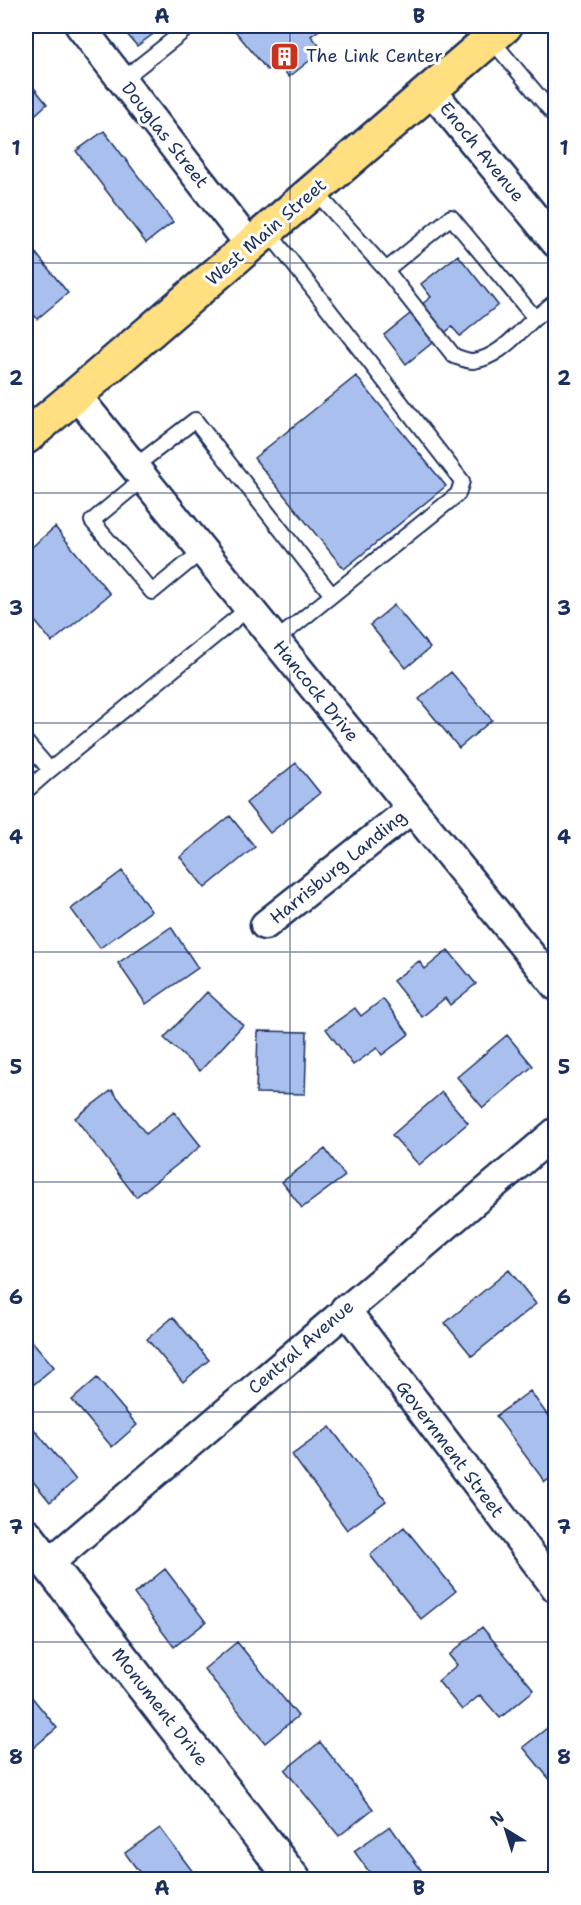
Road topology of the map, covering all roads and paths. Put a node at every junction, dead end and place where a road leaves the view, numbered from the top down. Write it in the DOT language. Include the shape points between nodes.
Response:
graph roads {
  1 [pos="80,26"];
  2 [pos="185,30"];
  3 [pos="497,32"];
  4 [pos="122,80"];
  5 [pos="430,89"];
  6 [pos="555,117"];
  7 [pos="314,189"];
  8 [pos="259,238"];
  9 [pos="555,243"];
  10 [pos="386,270"];
  11 [pos="555,301"];
  12 [pos="535,318"];
  13 [pos="76,396"];
  14 [pos="26,436"];
  15 [pos="139,473"];
  16 [pos="202,551"];
  17 [pos="332,595"];
  18 [pos="249,608"];
  19 [pos="275,641"];
  20 [pos="26,742"];
  21 [pos="50,770"];
  22 [pos="26,791"];
  23 [pos="411,809"];
  24 [pos="265,925"];
  25 [pos="555,986"];
  26 [pos="555,1132"];
  27 [pos="345,1309"];
  28 [pos="26,1535"];
  29 [pos="48,1564"];
  30 [pos="555,1588"];
  31 [pos="294,1880"];
  1 -- 4 [label="street, Douglas Street"];
  2 -- 4 [label="lane"];
  3 -- 5 [label="main road, West Main Street"];
  3 -- 6 [label="lane"];
  4 -- 8 [label="street, Douglas Street"];
  5 -- 7 [label="main road, West Main Street"];
  5 -- 9 [label="street, Enoch Avenue"];
  7 -- 8 [label="main road, West Main Street"];
  7 -- 10 [label="lane"];
  8 -- 13 [label="main road, West Main Street"];
  8 -- 17 [label="lane" via="462,481 458,494"];
  10 -- 12 [label="lane" via="454,356 470,361 488,357"];
  10 -- 12 [label="lane" via="451,217"];
  11 -- 12 [label="lane"];
  13 -- 14 [label="main road, West Main Street"];
  13 -- 15 [label="street, Hancock Drive"];
  15 -- 16 [label="street, Hancock Drive"];
  15 -- 16 [label="lane" via="92,521 152,592"];
  15 -- 17 [label="lane" via="195,420"];
  16 -- 18 [label="street, Hancock Drive"];
  17 -- 19 [label="lane"];
  18 -- 19 [label="street, Hancock Drive"];
  18 -- 21 [label="lane"];
  19 -- 23 [label="street, Hancock Drive"];
  20 -- 21 [label="lane"];
  21 -- 22 [label="lane"];
  23 -- 24 [label="street, Harrisburg Landing"];
  23 -- 25 [label="street, Hancock Drive"];
  26 -- 27 [label="street, Central Avenue"];
  27 -- 29 [label="street, Central Avenue"];
  27 -- 30 [label="street, Government Street"];
  28 -- 29 [label="street, Monument Drive"];
  29 -- 31 [label="street, Monument Drive"];
}
